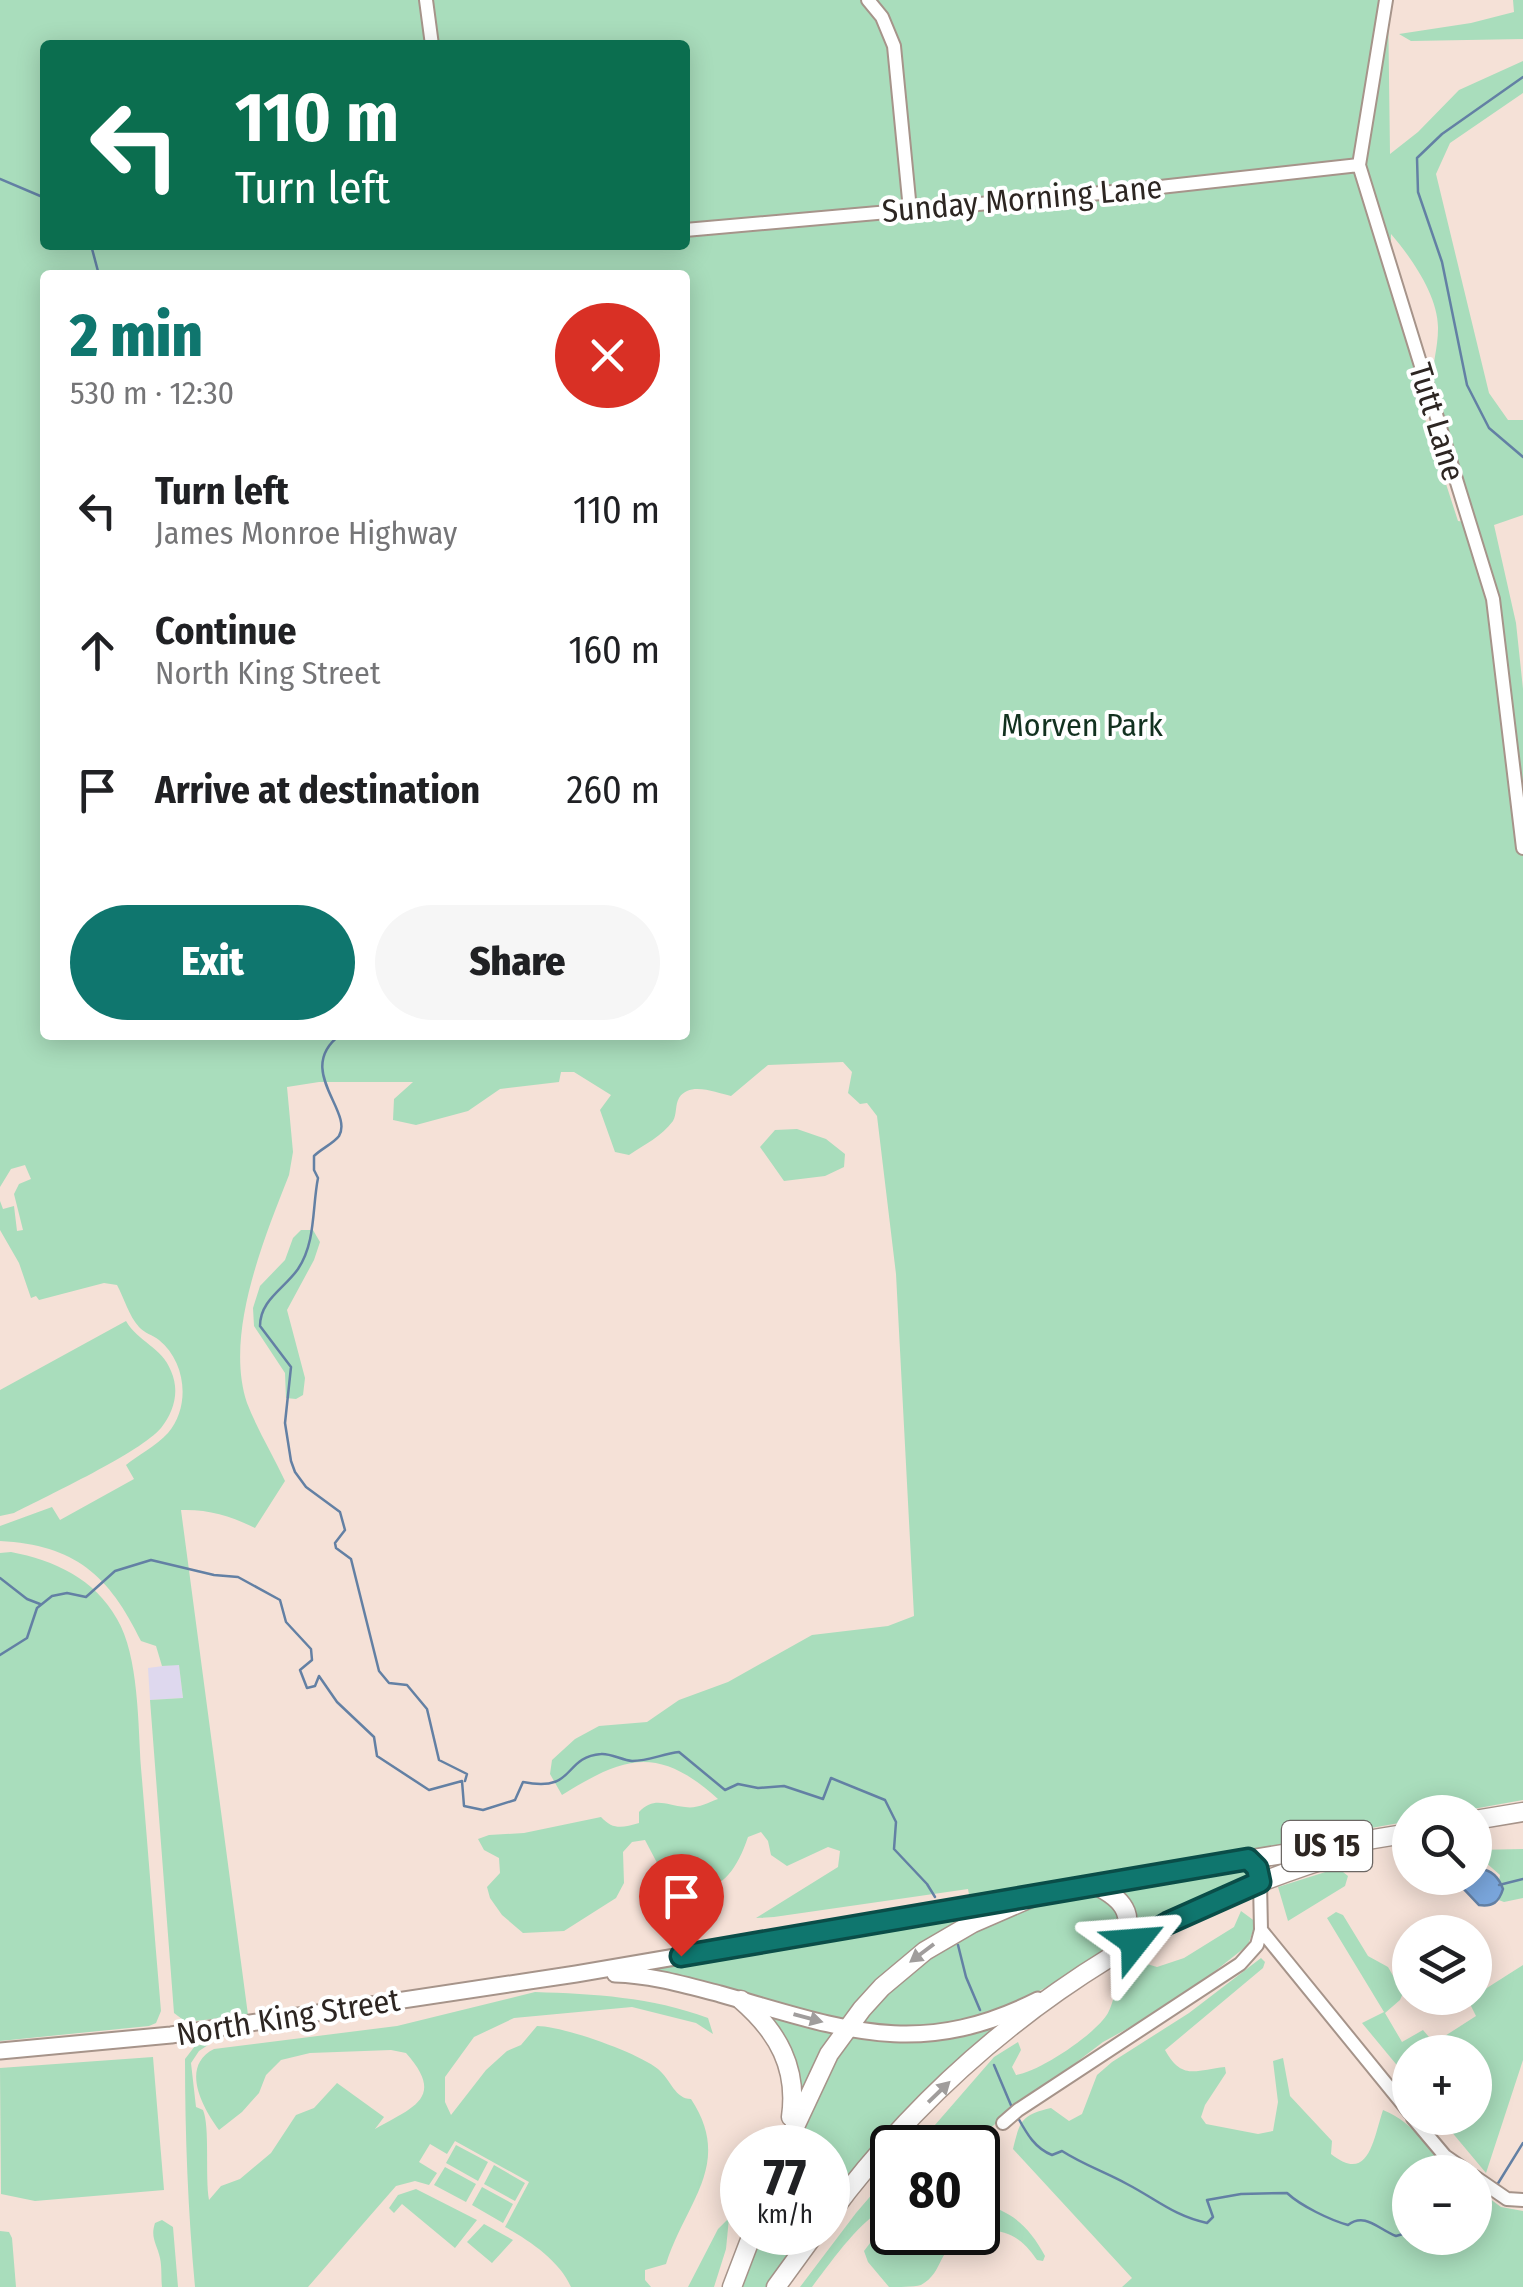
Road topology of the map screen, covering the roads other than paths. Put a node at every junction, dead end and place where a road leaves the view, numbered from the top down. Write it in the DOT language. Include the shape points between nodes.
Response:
graph roads {
  1 [pos="426,0"];
  2 [pos="868,0"];
  3 [pos="1386,0"];
  4 [pos="431,40"];
  5 [pos="1359,166"];
  6 [pos="910,210"];
  7 [pos="690,230"];
  8 [pos="1523,848"];
  9 [pos="1523,1812"];
  10 [pos="1492,1817"];
  11 [pos="1392,1836"];
  12 [pos="1392,1838"];
  13 [pos="1248,1859"];
  14 [pos="1260,1882"];
  15 [pos="1096,1885"];
  16 [pos="1040,1894"];
  17 [pos="1261,1930"];
  18 [pos="1102,1960"];
  19 [pos="576,1974"];
  20 [pos="1050,1994"];
  21 [pos="741,2000"];
  22 [pos="847,2029"];
  23 [pos="0,2051"];
  24 [pos="1392,2090"];
  25 [pos="1011,2116"];
  26 [pos="789,2125"];
  27 [pos="795,2125"];
  28 [pos="1428,2135"];
  29 [pos="1444,2155"];
  30 [pos="850,2189"];
  31 [pos="1492,2189"];
  32 [pos="1523,2200"];
  33 [pos="744,2255"];
  34 [pos="799,2255"];
  35 [pos="732,2287"];
  36 [pos="776,2287"];
  1 -- 4 [label="street"];
  2 -- 6 [label="street" via="894,46"];
  3 -- 5 [label="street, Tutt Lane"];
  5 -- 6 [label="street, Sunday Morning Lane"];
  5 -- 8 [label="street, Tutt Lane" via="1493,600"];
  6 -- 7 [label="street, Sunday Morning Lane"];
  9 -- 10 [label="highway"];
  11 -- 13 [label="highway, US 15"];
  12 -- 14 [label="highway, US 15"];
  13 -- 14 [label="highway"];
  13 -- 15 [label="highway, US 15"];
  14 -- 17 [label="street"];
  14 -- 18 [label="highway, US 15"];
  15 -- 16 [label="highway, US 15"];
  15 -- 18 [label="highway" via="1120,1900 1127,1919 1124,1936"];
  16 -- 19 [label="main road, North King Street"];
  16 -- 22 [label="highway, US 15, one-way" via="925,1951"];
  17 -- 24 [label="street"];
  17 -- 25 [label="street" via="1240,1964"];
  18 -- 20 [label="highway, US 15"];
  19 -- 21 [label="main road, North King Street" via="663,1979"];
  19 -- 23 [label="main road, North King Street" via="171,2035"];
  20 -- 22 [label="main road, North King Street" via="954,2032 885,2036"];
  30 -- 20 [label="highway, US 15, one-way" via="910,2120"];
  21 -- 22 [label="main road, North King Street, one-way"];
  21 -- 26 [label="highway" via="786,2057 793,2083"];
  22 -- 27 [label="highway, US 15"];
  28 -- 29 [label="street"];
  31 -- 32 [label="street"];
  33 -- 35 [label="highway"];
  34 -- 36 [label="highway"];
}
